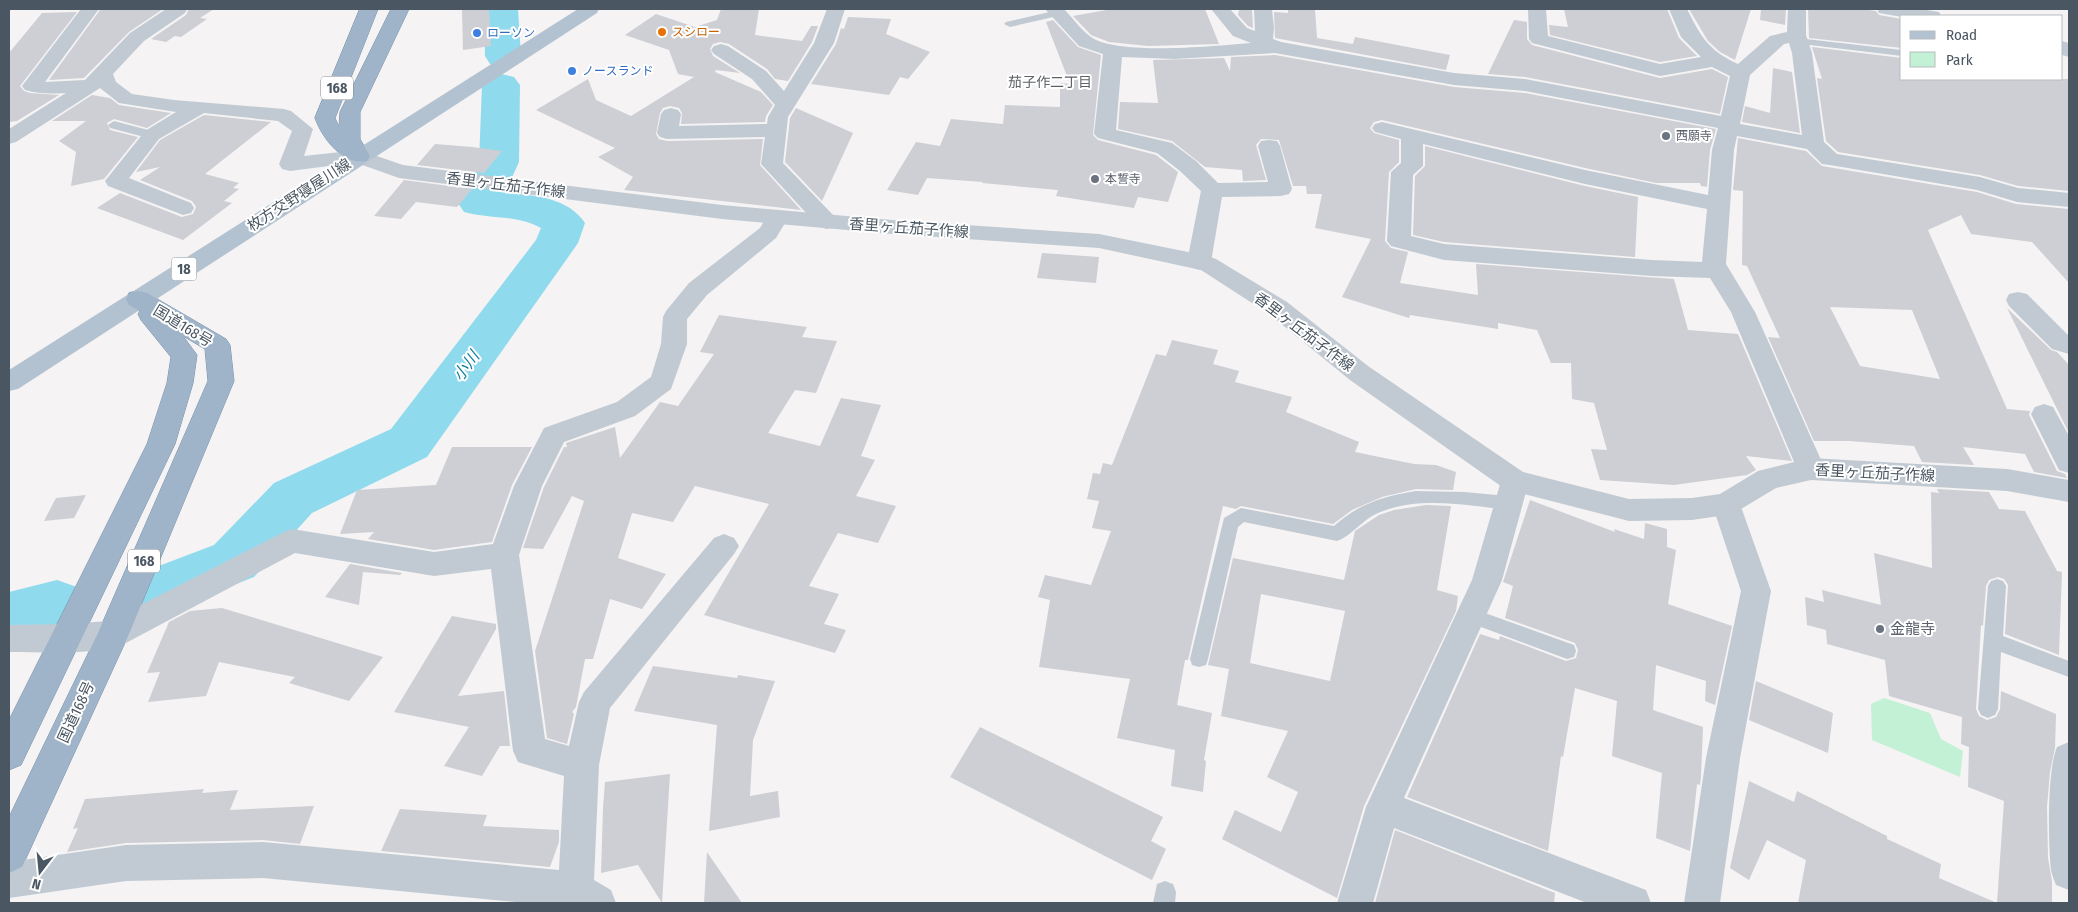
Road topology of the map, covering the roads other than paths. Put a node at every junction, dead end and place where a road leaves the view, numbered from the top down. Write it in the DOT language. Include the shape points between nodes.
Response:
graph roads {
  1 [pos="90,9"];
  2 [pos="178,9"];
  3 [pos="369,9"];
  4 [pos="400,9"];
  5 [pos="590,9"];
  6 [pos="836,9"];
  7 [pos="1220,9"];
  8 [pos="1262,9"];
  9 [pos="1537,9"];
  10 [pos="1678,9"];
  11 [pos="1797,9"];
  12 [pos="1886,9"];
  13 [pos="1056,11"];
  14 [pos="1925,15"];
  15 [pos="1010,24"];
  16 [pos="1797,38"];
  17 [pos="1270,45"];
  18 [pos="721,50"];
  19 [pos="1113,51"];
  20 [pos="1900,53"];
  21 [pos="1715,61"];
  22 [pos="1740,73"];
  23 [pos="97,80"];
  24 [pos="786,105"];
  25 [pos="200,107"];
  26 [pos="284,115"];
  27 [pos="325,118"];
  28 [pos="114,125"];
  29 [pos="1729,126"];
  30 [pos="1382,128"];
  31 [pos="777,130"];
  32 [pos="667,131"];
  33 [pos="152,135"];
  34 [pos="1412,135"];
  35 [pos="9,138"];
  36 [pos="1814,144"];
  37 [pos="1269,146"];
  38 [pos="359,156"];
  39 [pos="1212,190"];
  40 [pos="2069,200"];
  41 [pos="1719,204"];
  42 [pos="183,208"];
  43 [pos="777,218"];
  44 [pos="827,222"];
  45 [pos="1199,262"];
  46 [pos="1718,270"];
  47 [pos="138,299"];
  48 [pos="2018,300"];
  49 [pos="2069,345"];
  50 [pos="9,382"];
  51 [pos="2044,414"];
  52 [pos="2069,462"];
  53 [pos="1811,469"];
  54 [pos="2069,490"];
  55 [pos="1511,492"];
  56 [pos="1726,504"];
  57 [pos="724,546"];
  58 [pos="504,555"];
  59 [pos="1997,586"];
  60 [pos="1471,616"];
  61 [pos="113,634"];
  62 [pos="9,638"];
  63 [pos="66,638"];
  64 [pos="1993,641"];
  65 [pos="1567,651"];
  66 [pos="1198,659"];
  67 [pos="2069,669"];
  68 [pos="1988,709"];
  69 [pos="9,754"];
  70 [pos="2069,758"];
  71 [pos="582,765"];
  72 [pos="1383,807"];
  73 [pos="2068,808"];
  74 [pos="9,855"];
  75 [pos="2069,872"];
  76 [pos="9,880"];
  77 [pos="568,896"];
  78 [pos="1355,903"];
  79 [pos="1633,903"];
  80 [pos="1702,903"];
  1 -- 23 [label="street" via="32,86 46,88"];
  2 -- 23 [label="street" via="137,37"];
  3 -- 27 [label="highway, 168"];
  4 -- 38 [label="highway, 168" via="350,112 349,139"];
  5 -- 38 [label="main road, 枚方交野寝屋川線 / 18"];
  6 -- 24 [label="street" via="824,44"];
  7 -- 17 [label="street" via="1240,32"];
  8 -- 17 [label="street"];
  9 -- 21 [label="street" via="1539,39 1660,70"];
  10 -- 21 [label="street" via="1691,36"];
  11 -- 16 [label="street"];
  12 -- 14 [label="street"];
  13 -- 15 [label="lane"];
  13 -- 19 [label="street" via="1086,42"];
  16 -- 20 [label="lane"];
  16 -- 22 [label="street" via="1777,40"];
  16 -- 36 [label="street" via="1802,53"];
  17 -- 19 [label="street" via="1189,52"];
  17 -- 29 [label="street" via="1454,79 1525,85"];
  18 -- 24 [label="street" via="759,75"];
  19 -- 39 [label="street" via="1105,134 1164,148"];
  21 -- 22 [label="street"];
  22 -- 29 [label="street"];
  23 -- 25 [label="street" via="120,92 126,99"];
  23 -- 35 [label="street"];
  24 -- 31 [label="street" via="778,117"];
  25 -- 26 [label="street"];
  25 -- 33 [label="street"];
  26 -- 27 [label="street"];
  26 -- 38 [label="street" via="303,129 290,164"];
  27 -- 38 [label="highway, 168" via="338,143"];
  28 -- 33 [label="lane"];
  29 -- 36 [label="street"];
  29 -- 41 [label="street" via="1723,150"];
  30 -- 34 [label="street"];
  31 -- 32 [label="street"];
  31 -- 44 [label="street" via="772,164"];
  33 -- 42 [label="street" via="116,181"];
  34 -- 41 [label="street" via="1585,177"];
  34 -- 46 [label="street" via="1412,166 1402,172 1399,241 1444,252"];
  36 -- 40 [label="street" via="1830,159 1980,184 2017,195"];
  37 -- 39 [label="street" via="1281,189"];
  38 -- 43 [label="street, 香里ヶ丘茄子作線" via="399,171"];
  38 -- 47 [label="main road, 枚方交野寝屋川線 / 18"];
  39 -- 45 [label="street"];
  41 -- 46 [label="street" via="1714,264"];
  43 -- 44 [label="street, 香里ヶ丘茄子作線"];
  43 -- 58 [label="street" via="768,233 698,290 675,317 674,344 662,382 626,409 554,435 528,486"];
  44 -- 45 [label="street, 香里ヶ丘茄子作線" via="1099,241"];
  45 -- 55 [label="street, 香里ヶ丘茄子作線" via="1208,264 1278,308"];
  46 -- 53 [label="street" via="1743,312"];
  47 -- 50 [label="main road, 枚方交野寝屋川線 / 18"];
  47 -- 61 [label="highway, 国道168号 / 168" via="217,345 221,381"];
  47 -- 63 [label="highway, 国道168号" via="184,355 180,383 161,444"];
  48 -- 49 [label="street" via="2061,343"];
  51 -- 52 [label="street"];
  53 -- 54 [label="street, 香里ヶ丘茄子作線" via="2007,480"];
  53 -- 56 [label="street, 香里ヶ丘茄子作線" via="1768,479"];
  55 -- 56 [label="street, 香里ヶ丘茄子作線" via="1630,510 1692,509"];
  55 -- 60 [label="street" via="1487,580"];
  55 -- 66 [label="lane" via="1396,501 1367,510 1347,521 1336,534 1241,515 1230,523"];
  56 -- 80 [label="street" via="1756,591 1723,758"];
  57 -- 71 [label="street" via="595,702"];
  58 -- 61 [label="street" via="434,564 292,541"];
  58 -- 71 [label="street" via="530,750"];
  59 -- 64 [label="lane"];
  60 -- 65 [label="lane"];
  60 -- 72 [label="street"];
  61 -- 63 [label="street"];
  61 -- 74 [label="highway, 国道168号 / 168"];
  62 -- 63 [label="street"];
  63 -- 69 [label="highway, 国道168号"];
  64 -- 67 [label="lane"];
  64 -- 68 [label="lane"];
  70 -- 73 [label="street"];
  71 -- 77 [label="street"];
  72 -- 78 [label="street"];
  72 -- 79 [label="street"];
  73 -- 75 [label="street"];
  76 -- 77 [label="street" via="126,863 263,860"];
}
